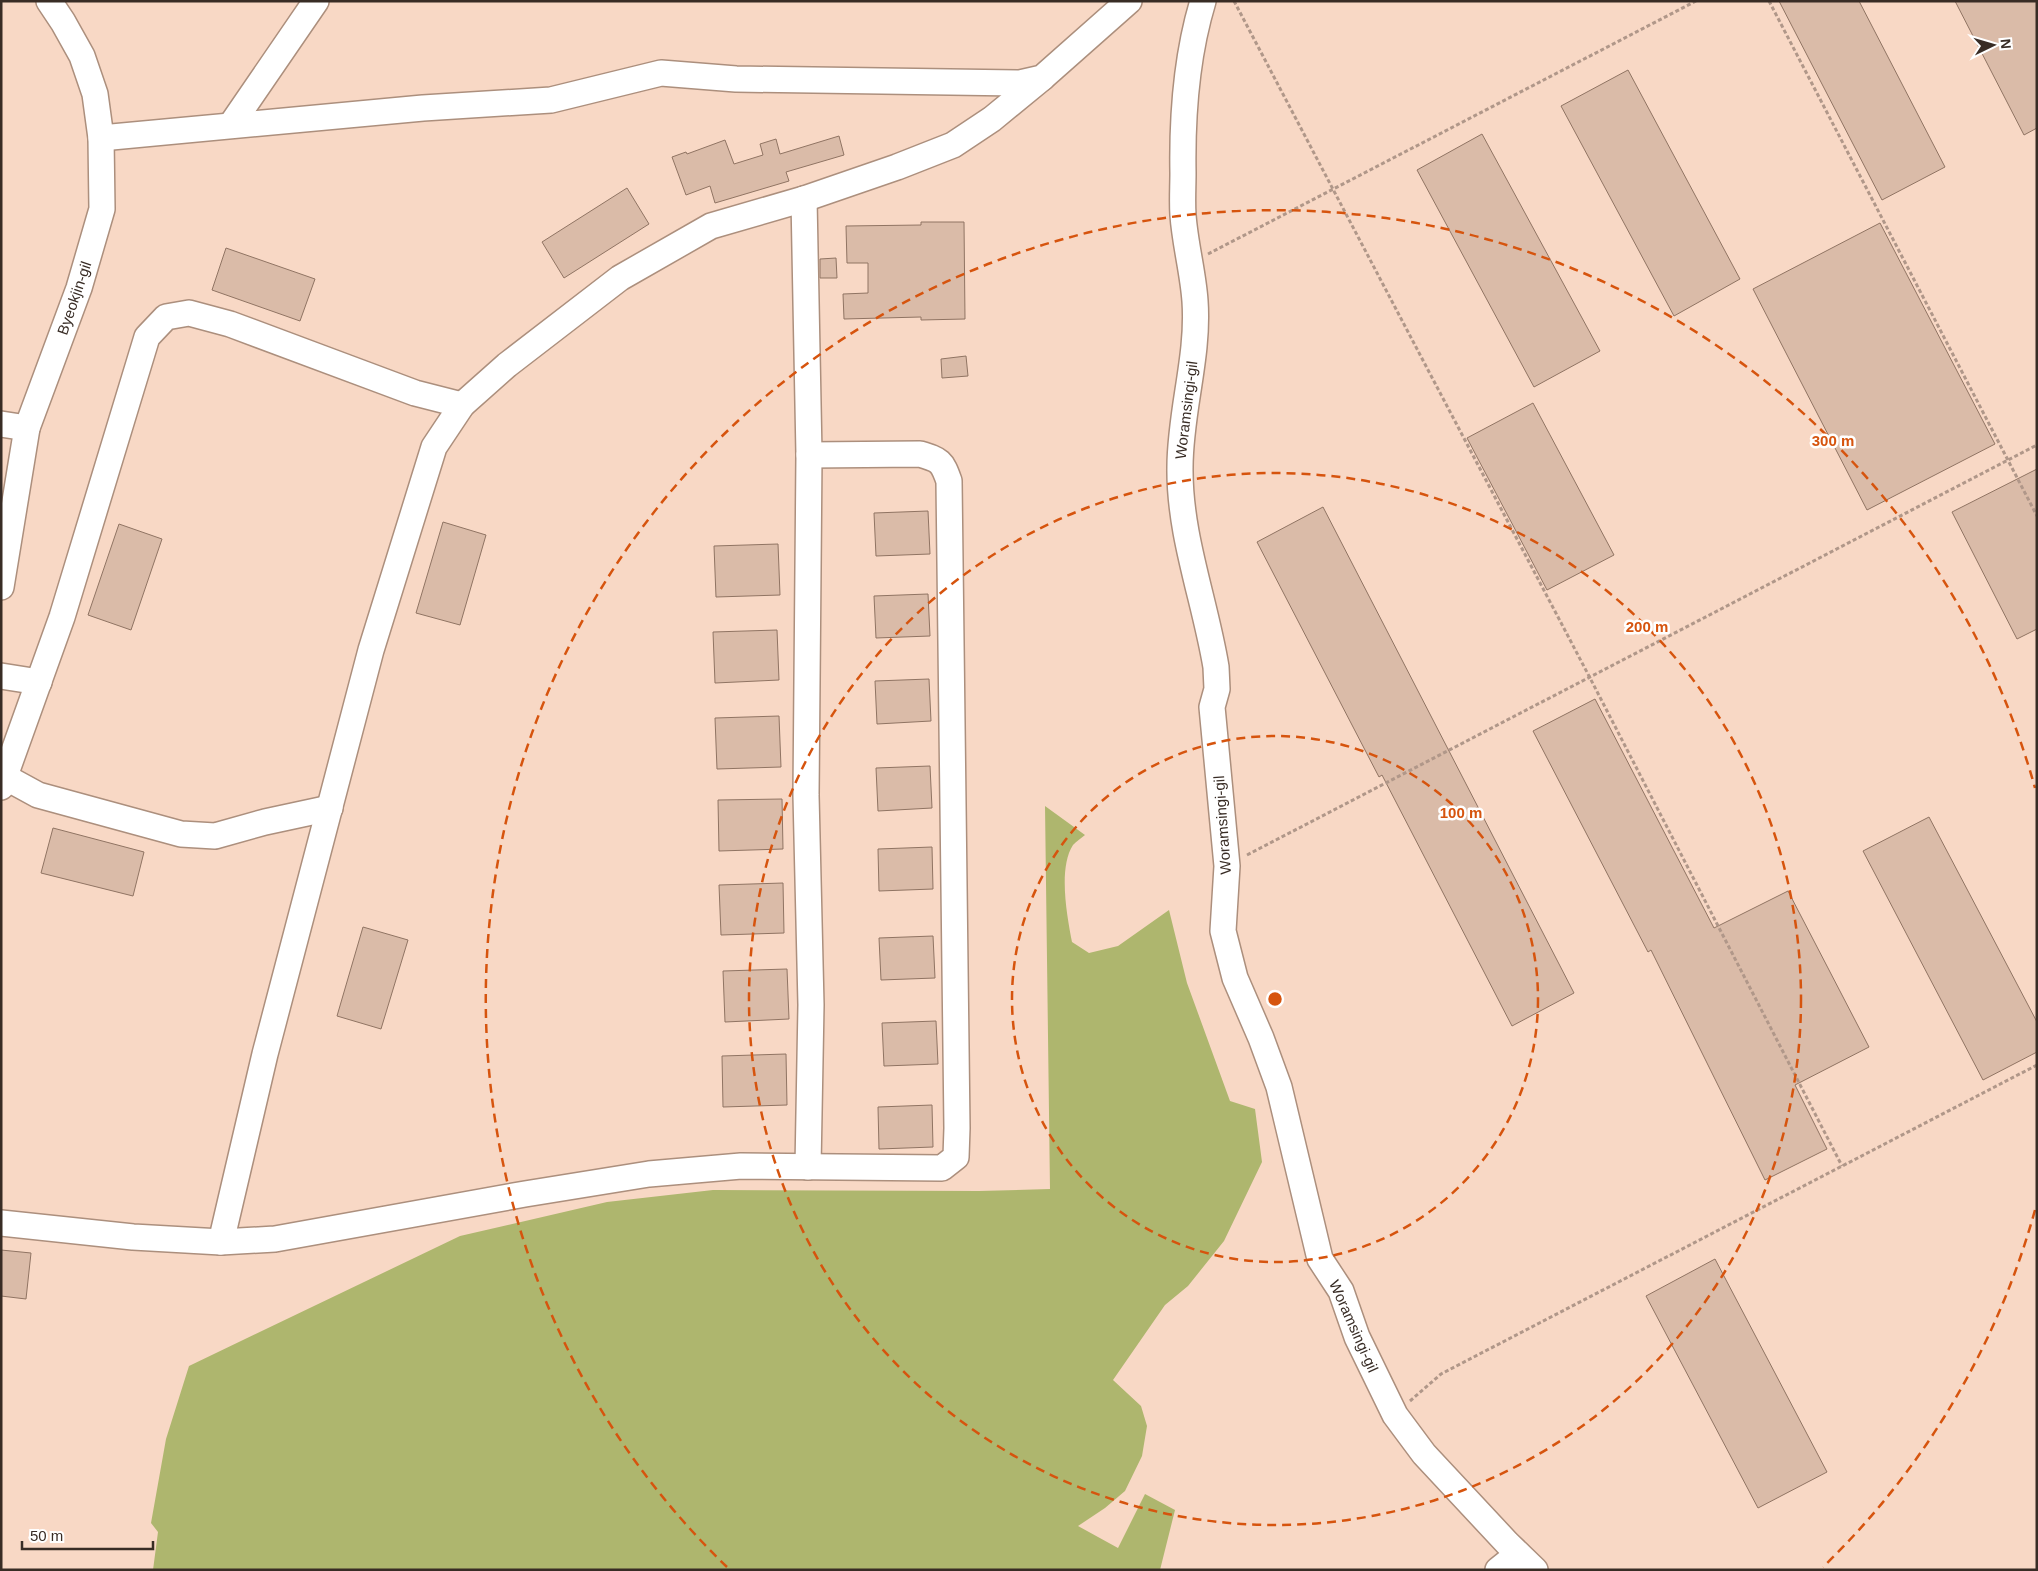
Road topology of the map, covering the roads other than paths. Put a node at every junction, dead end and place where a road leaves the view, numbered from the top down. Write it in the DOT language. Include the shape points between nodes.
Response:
graph roads {
  1 [pos="49,1"];
  2 [pos="316,1"];
  3 [pos="1128,1"];
  4 [pos="1203,1"];
  5 [pos="1042,78"];
  6 [pos="231,126"];
  7 [pos="101,138"];
  8 [pos="804,198"];
  9 [pos="462,405"];
  10 [pos="1,424"];
  11 [pos="27,428"];
  12 [pos="809,455"];
  13 [pos="1,587"];
  14 [pos="1,676"];
  15 [pos="39,682"];
  16 [pos="3,782"];
  17 [pos="330,808"];
  18 [pos="808,1167"];
  19 [pos="1,1223"];
  20 [pos="221,1242"];
  21 [pos="1527,1562"];
  22 [pos="1498,1570"];
  1 -- 7 [label="street, Byeokjin-gil" via="82,56 95,94"];
  2 -- 6 [label="street"];
  3 -- 5 [label="street"];
  4 -- 21 [label="street, Woramsingi-gil" via="1196,24 1182,132 1183,214 1195,301 1180,467 1182,513 1216,667 1217,689 1212,707 1227,866 1223,930 1235,978 1262,1038 1279,1087 1320,1259 1341,1291 1357,1337 1395,1415 1424,1454"];
  5 -- 6 [label="street" via="1020,83 736,79 661,73 551,100"];
  5 -- 8 [label="street" via="992,119 953,145"];
  6 -- 7 [label="street"];
  7 -- 11 [label="street, Byeokjin-gil" via="102,209 79,288"];
  8 -- 9 [label="street" via="710,226 620,278 507,365"];
  8 -- 12 [label="street"];
  9 -- 15 [label="street" via="415,393 230,324 189,313 166,317 147,337 62,617"];
  9 -- 17 [label="street" via="434,446 371,650"];
  10 -- 11 [label="street"];
  11 -- 13 [label="street, Byeokjin-gil"];
  12 -- 18 [label="street" via="806,795 811,1005"];
  12 -- 18 [label="street" via="920,454 943,465 949,481 957,1128 956,1157 942,1168"];
  14 -- 15 [label="street"];
  15 -- 16 [label="street"];
  16 -- 17 [label="street" via="38,795 181,834 215,836"];
  17 -- 20 [label="street" via="265,1054"];
  18 -- 20 [label="street" via="741,1166 649,1174 275,1240"];
  19 -- 20 [label="street" via="133,1237"];
  21 -- 22 [label="street"];
}
